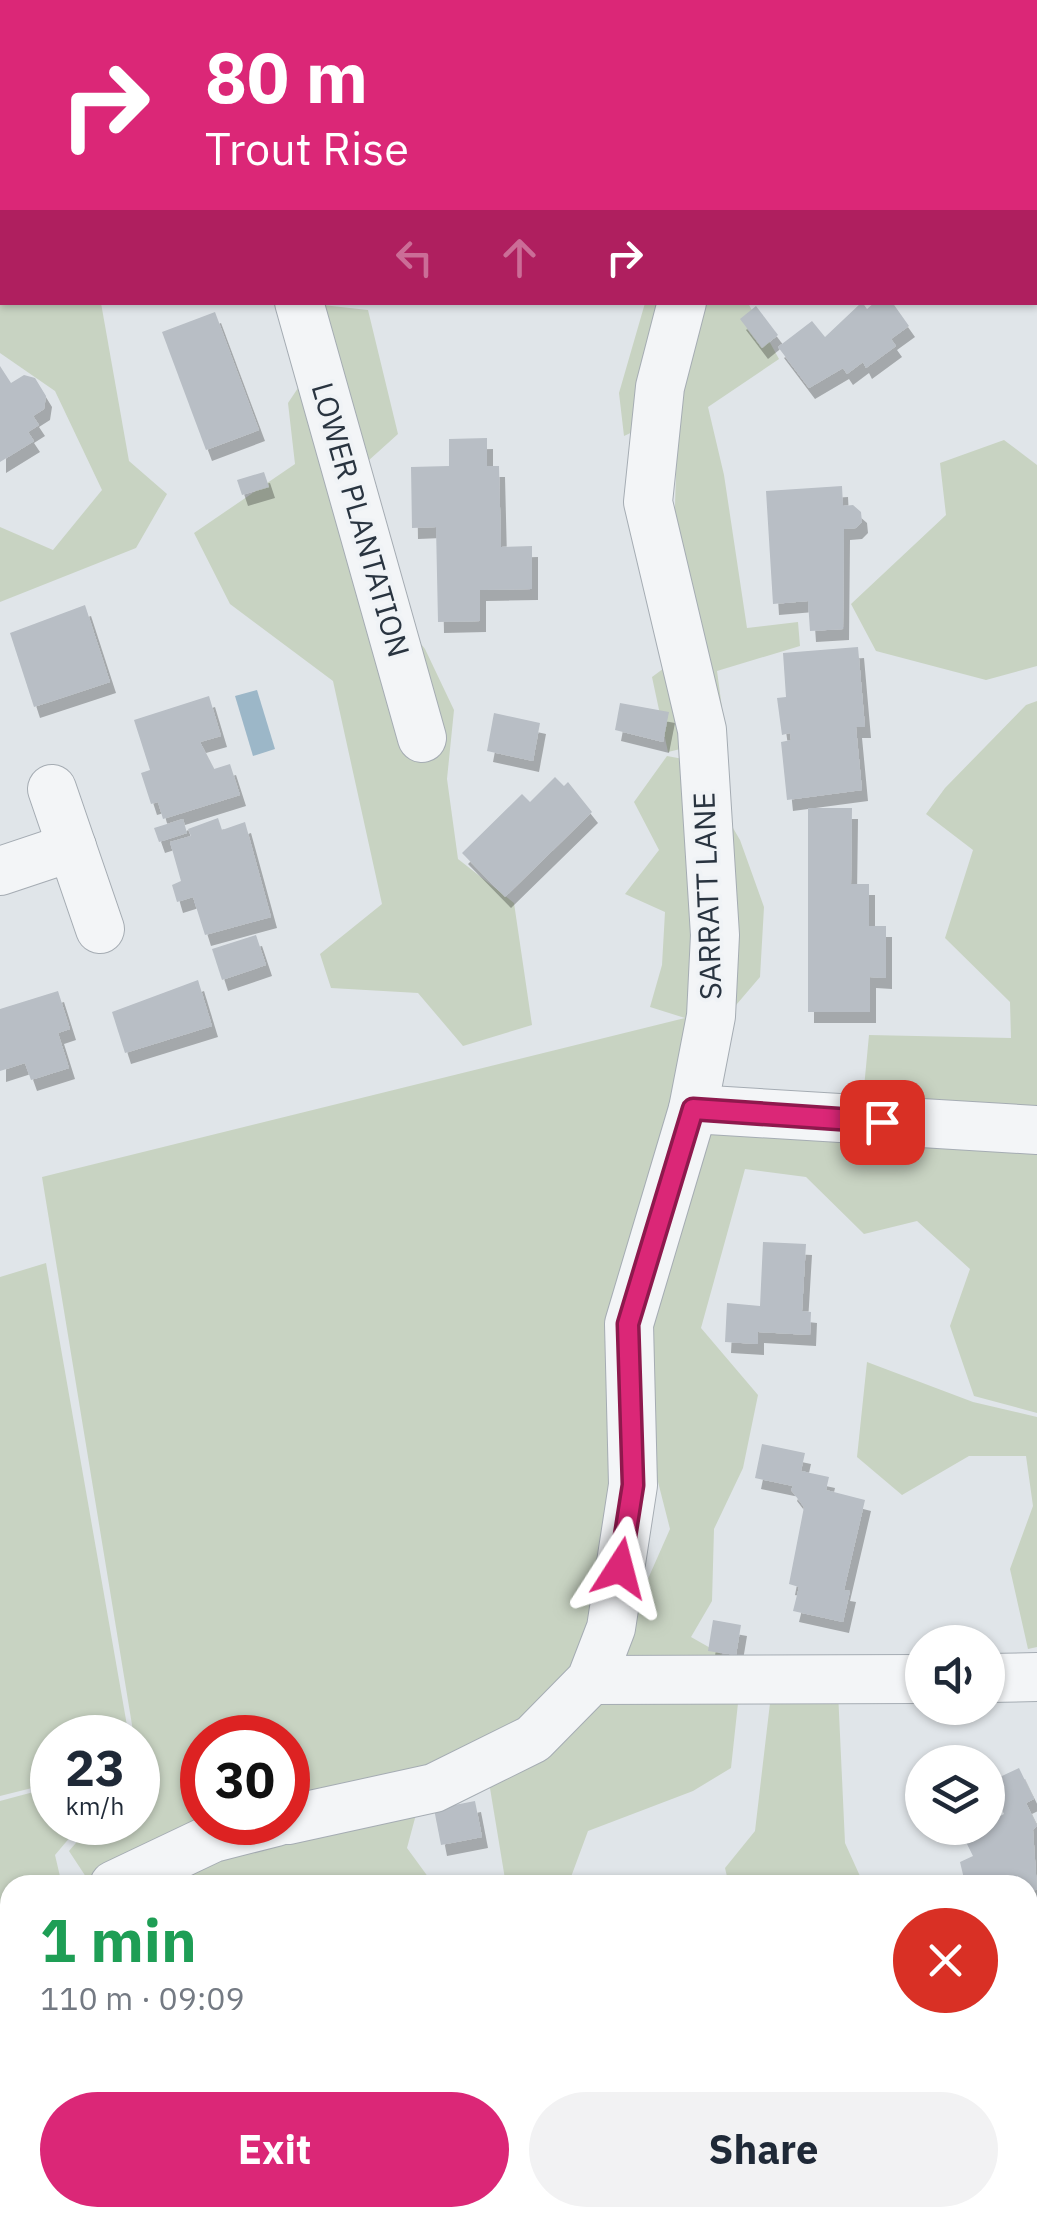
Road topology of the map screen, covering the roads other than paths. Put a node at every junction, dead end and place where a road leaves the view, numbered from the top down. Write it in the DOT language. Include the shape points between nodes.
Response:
graph roads {
  1 [pos="300,305"];
  2 [pos="681,305"];
  3 [pos="422,738"];
  4 [pos="52,789"];
  5 [pos="72,848"];
  6 [pos="0,872"];
  7 [pos="100,929"];
  8 [pos="693,1109"];
  9 [pos="1037,1130"];
  10 [pos="1037,1677"];
  11 [pos="1005,1678"];
  12 [pos="905,1679"];
  13 [pos="591,1680"];
  14 [pos="310,1815"];
  15 [pos="198,1845"];
  16 [pos="135,1875"];
  1 -- 3 [label="street, LOWER PLANTATION"];
  2 -- 8 [label="street, SARRATT LANE" via="660,387 648,502 702,730 715,935 711,1016"];
  4 -- 5 [label="street"];
  5 -- 6 [label="street"];
  5 -- 7 [label="street"];
  8 -- 9 [label="street"];
  8 -- 13 [label="street, SARRATT LANE" via="628,1324 633,1485 611,1628"];
  10 -- 11 [label="street"];
  12 -- 13 [label="street"];
  13 -- 14 [label="street, SARRATT LANE" via="533,1738 434,1788"];
  15 -- 16 [label="street"];
}
